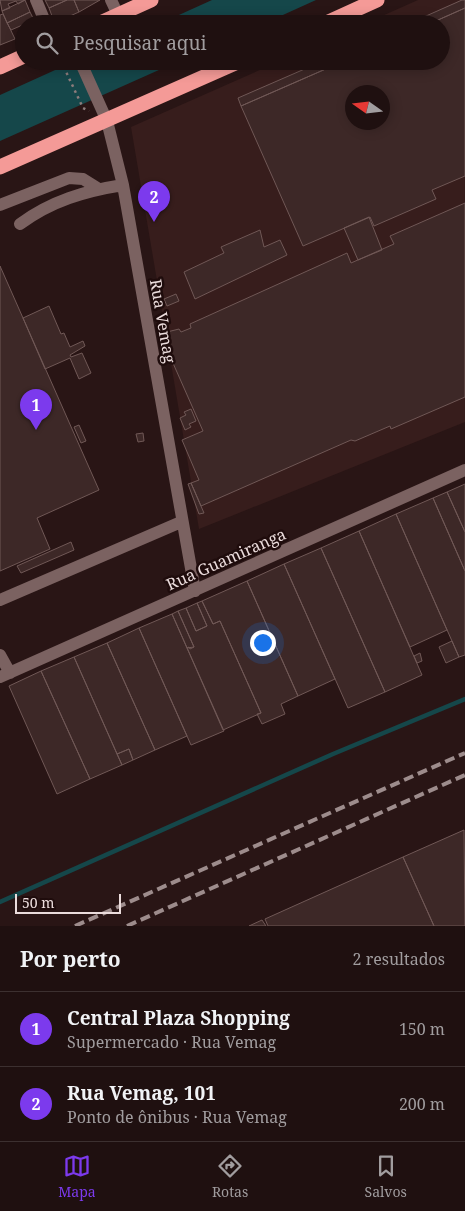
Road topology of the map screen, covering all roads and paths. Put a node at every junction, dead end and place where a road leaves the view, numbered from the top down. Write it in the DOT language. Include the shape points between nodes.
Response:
graph roads {
  1 [pos="36,0"];
  2 [pos="111,0"];
  3 [pos="152,0"];
  4 [pos="377,0"];
  5 [pos="42,15"];
  6 [pos="118,15"];
  7 [pos="344,15"];
  8 [pos="15,60"];
  9 [pos="0,66"];
  10 [pos="66,70"];
  11 [pos="84,70"];
  12 [pos="220,70"];
  13 [pos="83,108"];
  14 [pos="107,121"];
  15 [pos="0,167"];
  16 [pos="123,185"];
  17 [pos="99,189"];
  18 [pos="0,205"];
  19 [pos="20,224"];
  20 [pos="465,470"];
  21 [pos="181,522"];
  22 [pos="195,591"];
  23 [pos="0,600"];
  24 [pos="0,655"];
  25 [pos="5,675"];
  1 -- 5 [label="street"];
  2 -- 6 [label="street"];
  3 -- 6 [label="highway"];
  4 -- 7 [label="highway"];
  8 -- 9 [label="highway"];
  10 -- 13 [label="path"];
  11 -- 14 [label="street, Rua Vemag"];
  12 -- 14 [label="highway"];
  14 -- 15 [label="highway"];
  14 -- 16 [label="street, Rua Vemag"];
  16 -- 17 [label="street"];
  16 -- 21 [label="street, Rua Vemag"];
  17 -- 18 [label="street" via="83,179 70,178"];
  17 -- 19 [label="street" via="48,206"];
  20 -- 22 [label="street, Rua Guamiranga"];
  21 -- 22 [label="street, Rua Vemag"];
  21 -- 23 [label="street"];
  22 -- 25 [label="street, Rua Guamiranga"];
  24 -- 25 [label="street"];
}
